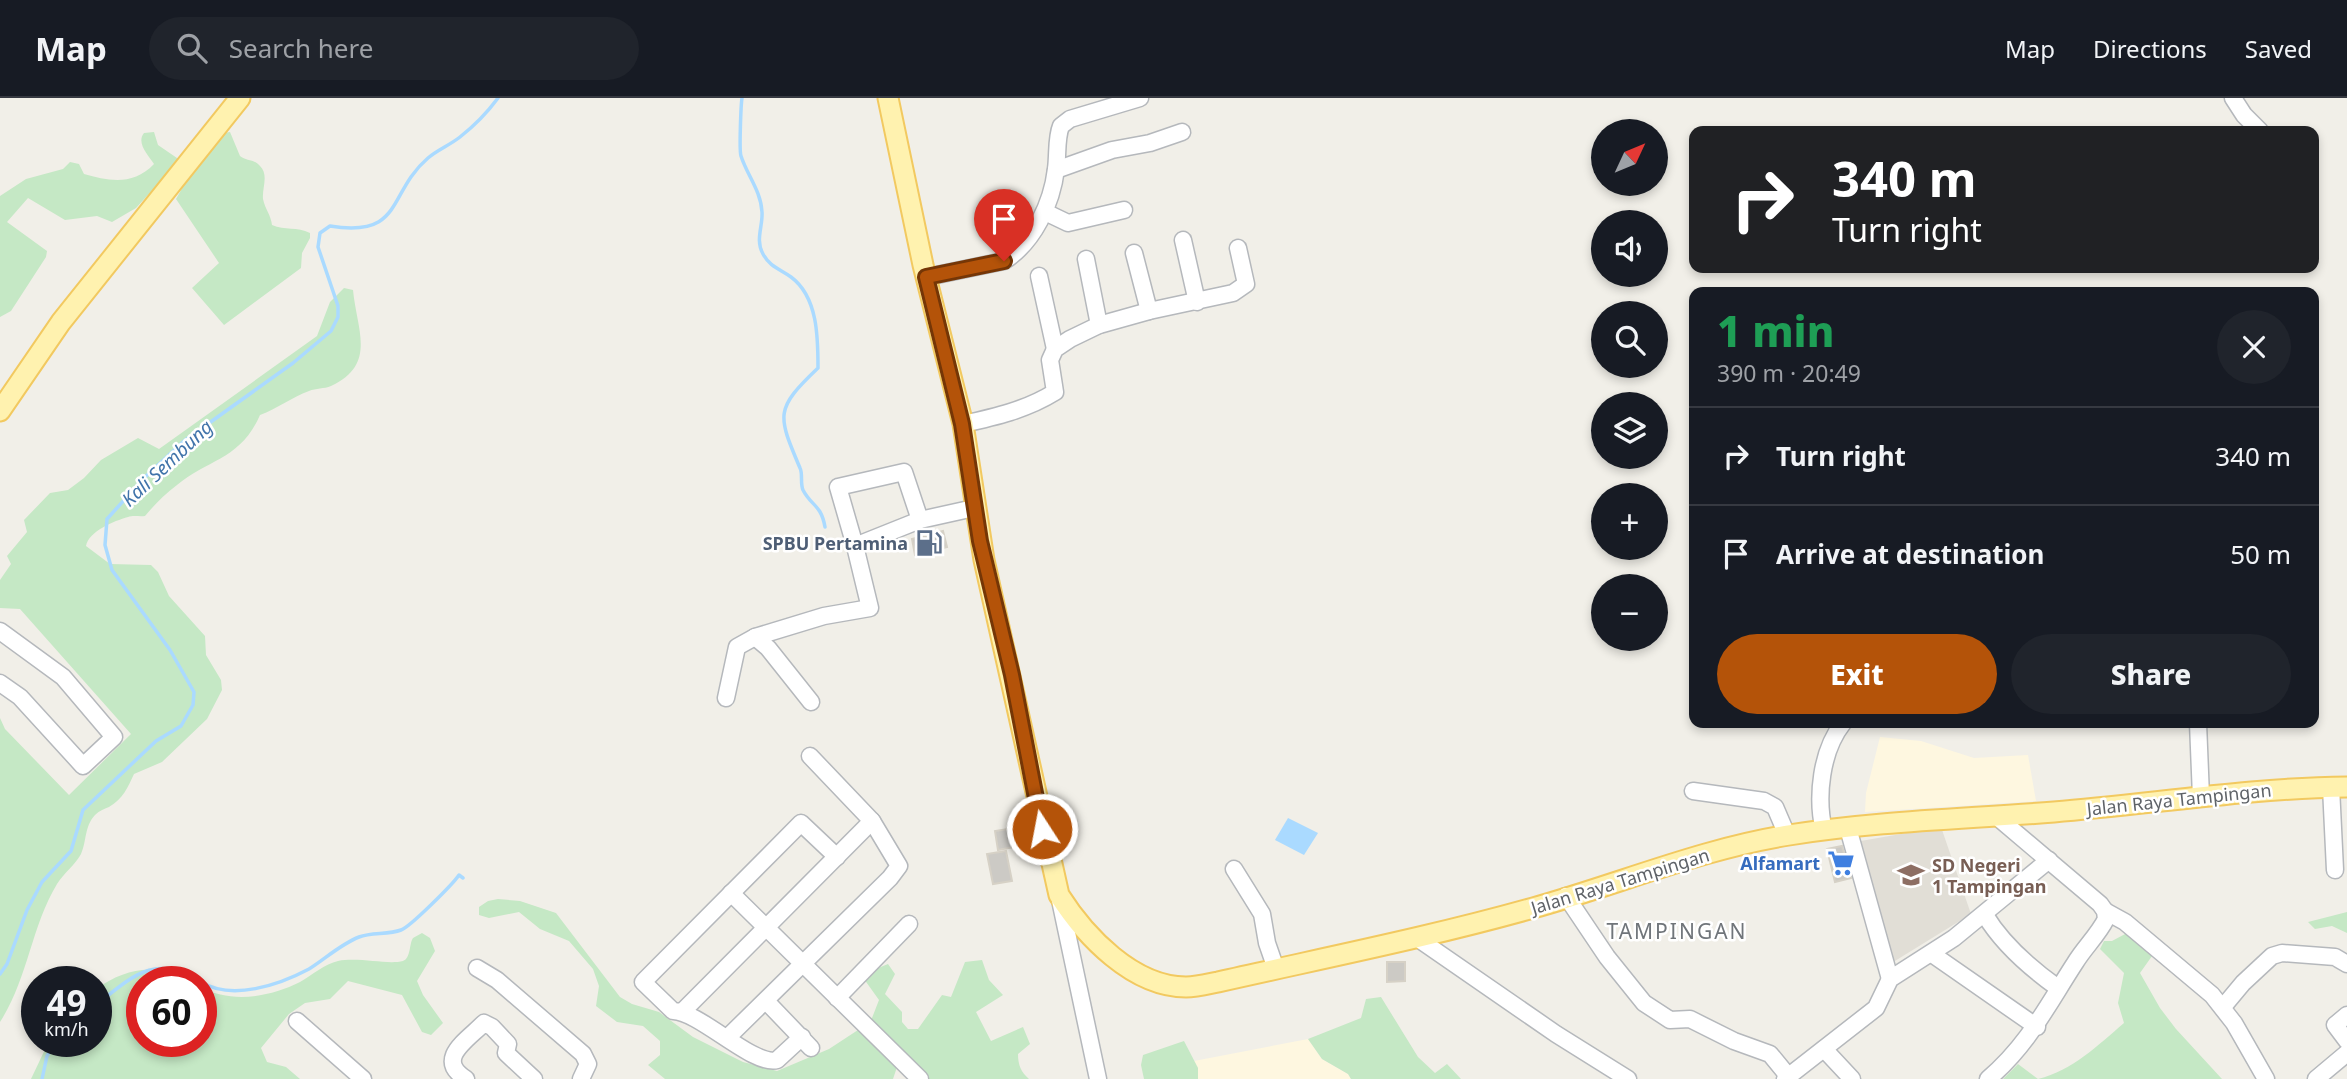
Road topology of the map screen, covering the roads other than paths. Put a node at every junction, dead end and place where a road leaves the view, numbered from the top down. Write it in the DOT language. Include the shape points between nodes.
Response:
graph roads {
  1 [pos="240,98"];
  2 [pos="888,98"];
  3 [pos="1140,98"];
  4 [pos="2233,98"];
  5 [pos="2255,126"];
  6 [pos="1182,132"];
  7 [pos="1056,170"];
  8 [pos="1124,210"];
  9 [pos="1045,212"];
  10 [pos="1183,240"];
  11 [pos="1238,248"];
  12 [pos="1134,253"];
  13 [pos="1086,259"];
  14 [pos="1039,276"];
  15 [pos="926,277"];
  16 [pos="1197,302"];
  17 [pos="1149,311"];
  18 [pos="1099,325"];
  19 [pos="1055,349"];
  20 [pos="0,411"];
  21 [pos="962,424"];
  22 [pos="974,508"];
  23 [pos="920,520"];
  24 [pos="855,546"];
  25 [pos="0,631"];
  26 [pos="755,637"];
  27 [pos="0,684"];
  28 [pos="726,698"];
  29 [pos="811,702"];
  30 [pos="1840,728"];
  31 [pos="2198,728"];
  32 [pos="810,756"];
  33 [pos="2339,787"];
  34 [pos="1693,791"];
  35 [pos="2201,797"];
  36 [pos="1996,816"];
  37 [pos="872,821"];
  38 [pos="1847,828"];
  39 [pos="1824,831"];
  40 [pos="1787,835"];
  41 [pos="2340,842"];
  42 [pos="837,857"];
  43 [pos="2049,860"];
  44 [pos="1234,869"];
  45 [pos="2335,870"];
  46 [pos="731,893"];
  47 [pos="1059,895"];
  48 [pos="1566,896"];
  49 [pos="2105,911"];
  50 [pos="1985,915"];
  51 [pos="909,924"];
  52 [pos="766,927"];
  53 [pos="1417,938"];
  54 [pos="1932,954"];
  55 [pos="803,963"];
  56 [pos="2347,964"];
  57 [pos="477,968"];
  58 [pos="1276,969"];
  59 [pos="1889,979"];
  60 [pos="2058,988"];
  61 [pos="838,998"];
  62 [pos="766,1001"];
  63 [pos="2223,1007"];
  64 [pos="683,1011"];
  65 [pos="2347,1015"];
  66 [pos="297,1021"];
  67 [pos="2037,1027"];
  68 [pos="727,1038"];
  69 [pos="2347,1041"];
  70 [pos="1824,1048"];
  71 [pos="2347,1053"];
  72 [pos="587,1077"];
  73 [pos="918,1077"];
  74 [pos="1787,1078"];
  75 [pos="363,1079"];
  76 [pos="466,1079"];
  77 [pos="534,1079"];
  78 [pos="1098,1079"];
  79 [pos="1628,1079"];
  80 [pos="1852,1079"];
  81 [pos="1988,1079"];
  82 [pos="2266,1079"];
  83 [pos="2316,1079"];
  1 -- 20 [label="main road" via="61,322"];
  2 -- 15 [label="main road"];
  3 -- 7 [label="street" via="1064,123 1059,129"];
  4 -- 5 [label="street"];
  6 -- 7 [label="street"];
  7 -- 9 [label="street"];
  8 -- 9 [label="street" via="1068,223"];
  9 -- 15 [label="street" via="1015,254 1004,261"];
  10 -- 16 [label="street"];
  11 -- 16 [label="street" via="1246,284 1233,293"];
  12 -- 17 [label="street"];
  13 -- 18 [label="street"];
  14 -- 19 [label="street"];
  15 -- 21 [label="main road"];
  16 -- 17 [label="street"];
  17 -- 18 [label="street"];
  18 -- 19 [label="street"];
  19 -- 21 [label="street" via="1050,360 1055,392 1003,415"];
  21 -- 22 [label="main road"];
  22 -- 23 [label="street"];
  22 -- 47 [label="main road"];
  23 -- 24 [label="street"];
  23 -- 24 [label="street" via="904,472 838,487"];
  24 -- 26 [label="street" via="870,608"];
  25 -- 27 [label="street" via="64,677 114,737 83,766 20,697"];
  26 -- 28 [label="street" via="737,647"];
  26 -- 29 [label="street"];
  30 -- 39 [label="street" via="1822,780"];
  31 -- 35 [label="street"];
  32 -- 37 [label="street"];
  33 -- 35 [label="main road, Jalan Raya Tampingan"];
  33 -- 41 [label="street"];
  34 -- 40 [label="street" via="1764,801 1774,807"];
  35 -- 36 [label="main road, Jalan Raya Tampingan"];
  36 -- 38 [label="main road, Jalan Raya Tampingan"];
  36 -- 43 [label="street"];
  37 -- 42 [label="street"];
  37 -- 55 [label="street" via="899,866"];
  38 -- 39 [label="main road, Jalan Raya Tampingan"];
  38 -- 59 [label="street"];
  39 -- 40 [label="main road, Jalan Raya Tampingan"];
  40 -- 48 [label="main road, Jalan Raya Tampingan" via="1649,869"];
  41 -- 45 [label="street"];
  42 -- 46 [label="street" via="801,823"];
  42 -- 52 [label="street"];
  43 -- 49 [label="street"];
  43 -- 50 [label="street"];
  44 -- 58 [label="street" via="1262,915"];
  46 -- 52 [label="street"];
  46 -- 64 [label="street" via="643,982 673,1011"];
  47 -- 58 [label="main road, Jalan Raya Tampingan" via="1101,946 1154,979 1187,987"];
  47 -- 78 [label="street"];
  48 -- 53 [label="main road, Jalan Raya Tampingan"];
  48 -- 74 [label="street" via="1644,1003 1670,1020 1690,1019 1770,1054"];
  49 -- 60 [label="street" via="2102,927"];
  49 -- 63 [label="street" via="2125,922"];
  50 -- 54 [label="street"];
  50 -- 60 [label="street" via="2031,969"];
  51 -- 61 [label="street"];
  52 -- 55 [label="street"];
  52 -- 64 [label="street"];
  53 -- 58 [label="main road, Jalan Raya Tampingan"];
  53 -- 79 [label="street"];
  54 -- 59 [label="street"];
  54 -- 67 [label="street"];
  55 -- 61 [label="street"];
  55 -- 62 [label="street"];
  56 -- 63 [label="street" via="2335,957 2272,956"];
  57 -- 72 [label="street" via="497,979 583,1054"];
  59 -- 70 [label="street" via="1876,1008"];
  60 -- 67 [label="street"];
  61 -- 73 [label="street"];
  62 -- 68 [label="street"];
  62 -- 68 [label="street" via="807,1042 772,1061"];
  63 -- 82 [label="street"];
  64 -- 68 [label="street"];
  65 -- 69 [label="street" via="2335,1025"];
  66 -- 75 [label="street"];
  67 -- 81 [label="street"];
  70 -- 74 [label="street"];
  70 -- 80 [label="street"];
  71 -- 83 [label="street"];
  76 -- 77 [label="street" via="455,1072 455,1052 484,1023 508,1044 506,1053"];
}
